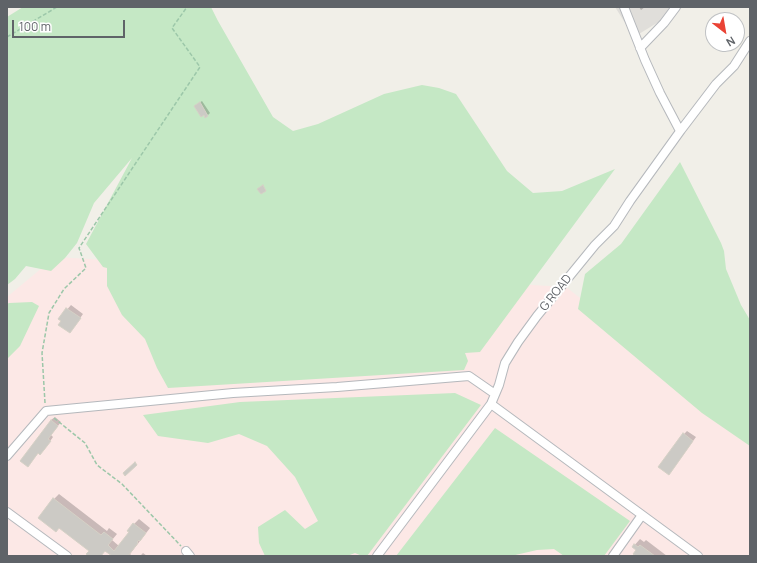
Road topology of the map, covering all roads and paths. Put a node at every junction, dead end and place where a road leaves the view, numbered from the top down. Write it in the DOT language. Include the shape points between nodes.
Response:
graph roads {
  1 [pos="57,7"];
  2 [pos="187,7"];
  3 [pos="624,7"];
  4 [pos="676,7"];
  5 [pos="7,37"];
  6 [pos="750,41"];
  7 [pos="640,48"];
  8 [pos="680,131"];
  9 [pos="495,394"];
  10 [pos="491,404"];
  11 [pos="46,411"];
  12 [pos="7,456"];
  13 [pos="7,512"];
  14 [pos="642,515"];
  15 [pos="188,554"];
  16 [pos="67,556"];
  17 [pos="377,556"];
  18 [pos="613,556"];
  19 [pos="698,556"];
  1 -- 5 [label="path"];
  2 -- 11 [label="path" via="172,28 200,67 79,248 86,268 64,289 49,313 42,353"];
  3 -- 7 [label="street"];
  4 -- 7 [label="street"];
  6 -- 8 [label="street, G ROAD" via="734,66 716,84"];
  7 -- 8 [label="street"];
  8 -- 9 [label="street, G ROAD" via="614,226 595,245 518,342 505,363"];
  9 -- 10 [label="street, G ROAD"];
  9 -- 11 [label="street" via="469,376 233,393"];
  10 -- 14 [label="street"];
  10 -- 17 [label="street, G ROAD"];
  11 -- 12 [label="street"];
  11 -- 15 [label="path" via="85,444 97,465 122,484"];
  13 -- 16 [label="street"];
  14 -- 18 [label="street"];
  14 -- 19 [label="street"];
}
